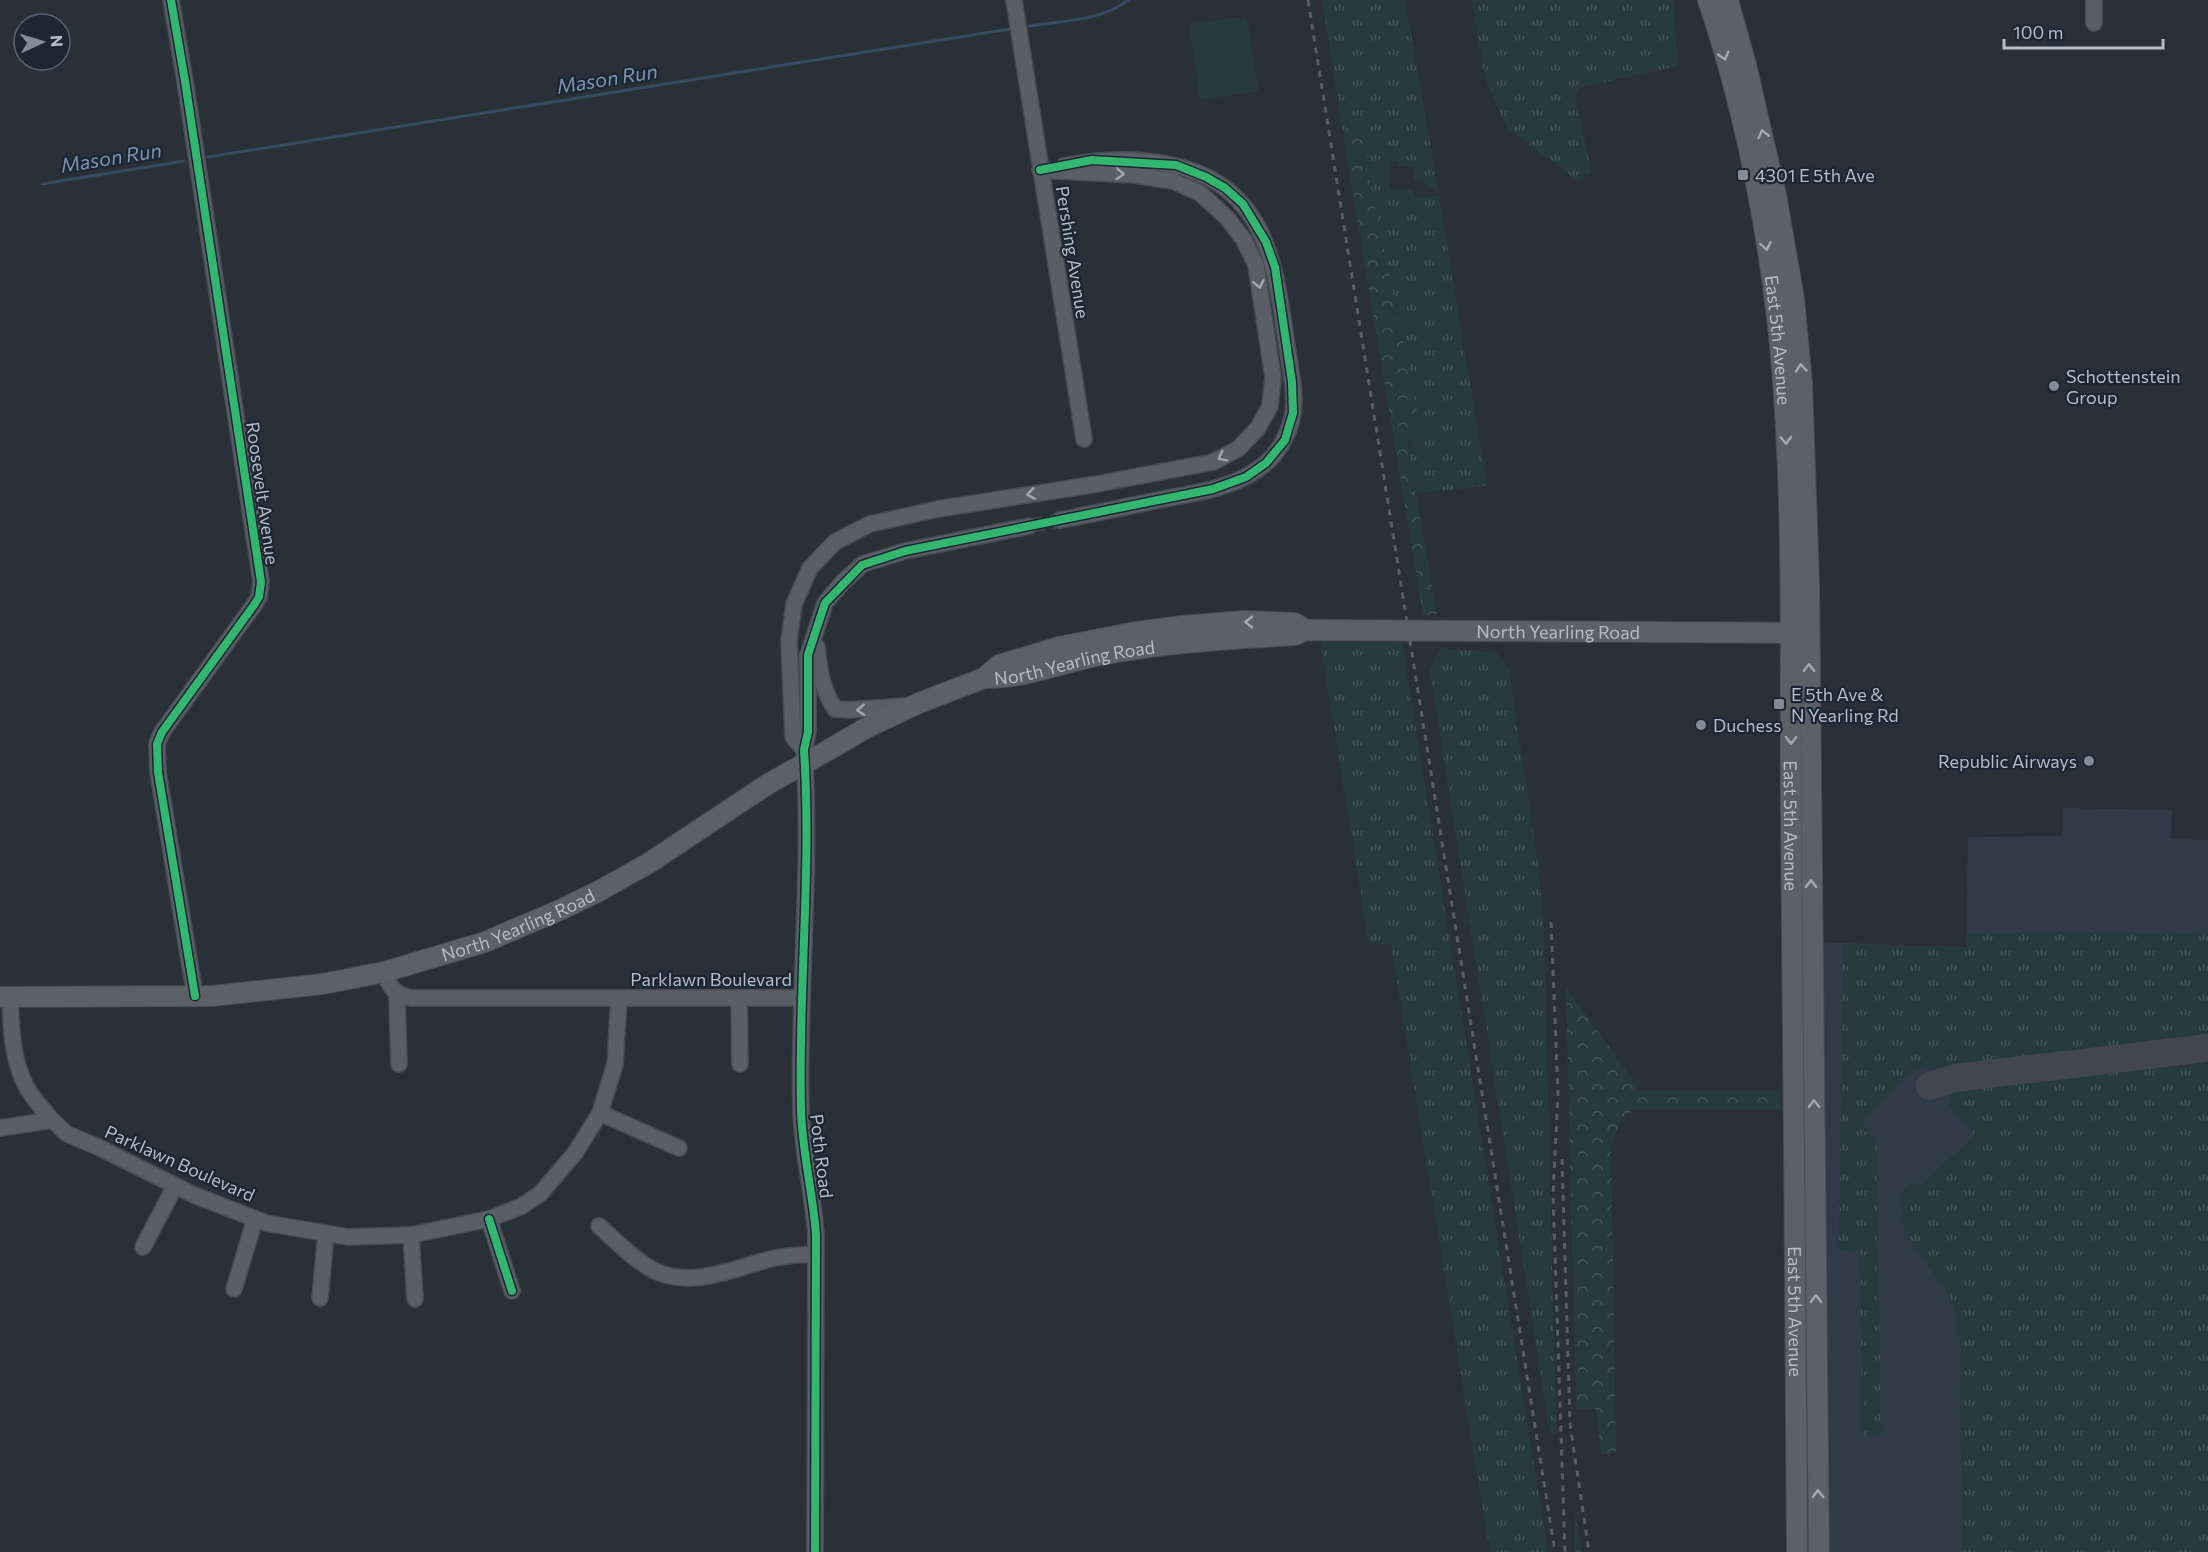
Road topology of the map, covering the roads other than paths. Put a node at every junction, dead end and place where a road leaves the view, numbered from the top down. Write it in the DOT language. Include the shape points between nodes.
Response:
graph roads {
  1 [pos="171,0"];
  2 [pos="1014,0"];
  3 [pos="1708,0"];
  4 [pos="1728,0"];
  5 [pos="2094,0"];
  6 [pos="2094,23"];
  7 [pos="1040,170"];
  8 [pos="1084,439"];
  9 [pos="1060,520"];
  10 [pos="1029,526"];
  11 [pos="816,630"];
  12 [pos="1799,633"];
  13 [pos="919,703"];
  14 [pos="804,756"];
  15 [pos="384,972"];
  16 [pos="397,995"];
  17 [pos="195,996"];
  18 [pos="5,997"];
  19 [pos="619,998"];
  20 [pos="739,998"];
  21 [pos="802,998"];
  22 [pos="399,1064"];
  23 [pos="740,1064"];
  24 [pos="600,1113"];
  25 [pos="51,1120"];
  26 [pos="0,1128"];
  27 [pos="679,1148"];
  28 [pos="175,1186"];
  29 [pos="255,1219"];
  30 [pos="489,1219"];
  31 [pos="599,1226"];
  32 [pos="326,1233"];
  33 [pos="411,1235"];
  34 [pos="143,1248"];
  35 [pos="816,1254"];
  36 [pos="234,1289"];
  37 [pos="512,1291"];
  38 [pos="320,1298"];
  39 [pos="416,1299"];
  40 [pos="815,1552"];
  41 [pos="1797,1552"];
  42 [pos="1818,1552"];
  1 -- 17 [label="street, Roosevelt Avenue" via="261,582 254,605 157,744 158,772"];
  2 -- 7 [label="street, Pershing Avenue"];
  3 -- 12 [label="main road, East 5th Avenue, one-way" via="1736,96 1774,294"];
  12 -- 4 [label="main road, East 5th Avenue, one-way" via="1806,453 1795,309 1770,168"];
  5 -- 6 [label="street"];
  7 -- 8 [label="street, Pershing Avenue"];
  7 -- 9 [label="street" via="1092,160 1150,162 1176,165 1225,188 1243,204 1272,259 1292,382 1293,413 1285,440 1266,463 1246,477 1212,489"];
  7 -- 14 [label="street, one-way" via="1173,181 1200,193 1227,219 1244,240 1256,265 1273,377 1270,406 1258,429 1238,449 1213,462 938,509 870,524 835,542 810,568 794,604 789,642 793,737"];
  10 -- 11 [label="street, Poth Road" via="905,551 863,564 825,603"];
  13 -- 11 [label="street, one-way" via="886,709 835,709 825,693 819,670"];
  11 -- 14 [label="street, Poth Road" via="808,655 808,732"];
  12 -- 13 [label="main road, North Yearling Road" via="1306,630 1294,623 1244,621 1130,633 1059,647 999,665 984,678"];
  12 -- 41 [label="main road, East 5th Avenue, one-way"];
  42 -- 12 [label="main road, East 5th Avenue, one-way"];
  13 -- 14 [label="main road, North Yearling Road"];
  14 -- 15 [label="main road, North Yearling Road" via="649,863 589,896 485,942"];
  14 -- 21 [label="street, Poth Road"];
  15 -- 16 [label="street"];
  15 -- 17 [label="main road, North Yearling Road" via="323,984"];
  16 -- 19 [label="street, Parklawn Boulevard"];
  16 -- 22 [label="street"];
  17 -- 18 [label="main road, North Yearling Road"];
  18 -- 25 [label="street, Parklawn Boulevard" via="19,1070 26,1087"];
  19 -- 20 [label="street, Parklawn Boulevard"];
  19 -- 24 [label="street, Parklawn Boulevard" via="615,1064"];
  20 -- 21 [label="street, Parklawn Boulevard"];
  20 -- 23 [label="street"];
  21 -- 35 [label="street, Poth Road" via="801,1124 813,1199"];
  24 -- 27 [label="street"];
  24 -- 30 [label="street, Parklawn Boulevard" via="575,1153 540,1194"];
  25 -- 26 [label="street"];
  25 -- 28 [label="street, Parklawn Boulevard" via="67,1134"];
  28 -- 29 [label="street, Parklawn Boulevard"];
  28 -- 34 [label="street"];
  29 -- 32 [label="street, Parklawn Boulevard"];
  29 -- 36 [label="street"];
  30 -- 33 [label="street, Parklawn Boulevard"];
  30 -- 37 [label="street"];
  31 -- 35 [label="street" via="643,1264 673,1276 699,1278 776,1258"];
  32 -- 33 [label="street, Parklawn Boulevard" via="348,1237"];
  32 -- 38 [label="street"];
  33 -- 39 [label="street"];
  35 -- 40 [label="street, Poth Road"];
}
